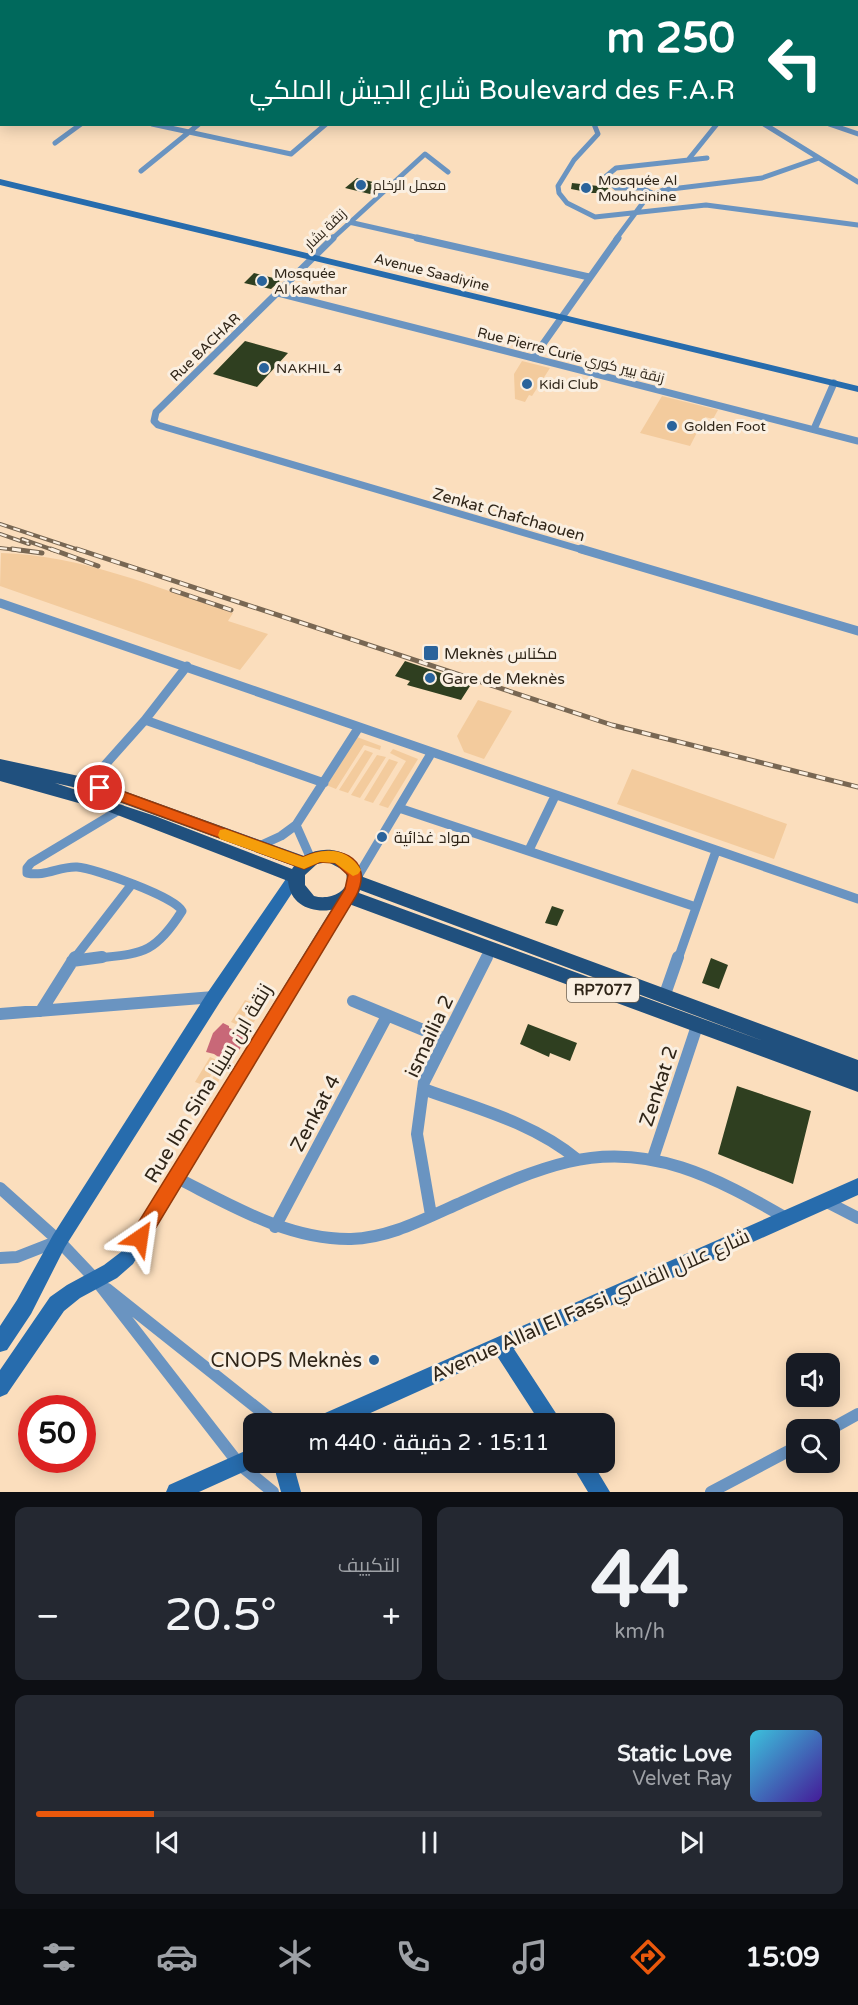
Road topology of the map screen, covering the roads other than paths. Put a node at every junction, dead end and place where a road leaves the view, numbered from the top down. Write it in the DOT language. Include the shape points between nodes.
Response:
graph roads {
  1 [pos="78,126"];
  2 [pos="161,126"];
  3 [pos="196,126"];
  4 [pos="324,126"];
  5 [pos="595,126"];
  6 [pos="715,126"];
  7 [pos="767,126"];
  8 [pos="834,126"];
  9 [pos="839,128"];
  10 [pos="858,128"];
  11 [pos="188,132"];
  12 [pos="858,134"];
  13 [pos="55,143"];
  14 [pos="708,158"];
  15 [pos="819,158"];
  16 [pos="688,160"];
  17 [pos="141,171"];
  18 [pos="448,172"];
  19 [pos="0,182"];
  20 [pos="858,182"];
  21 [pos="652,193"];
  22 [pos="636,213"];
  23 [pos="349,222"];
  24 [pos="858,225"];
  25 [pos="314,256"];
  26 [pos="589,277"];
  27 [pos="278,293"];
  28 [pos="560,316"];
  29 [pos="533,358"];
  30 [pos="834,383"];
  31 [pos="858,389"];
  32 [pos="154,421"];
  33 [pos="814,429"];
  34 [pos="858,441"];
  35 [pos="0,603"];
  36 [pos="858,631"];
  37 [pos="187,666"];
  38 [pos="145,720"];
  39 [pos="359,728"];
  40 [pos="432,753"];
  41 [pos="0,765"];
  42 [pos="0,775"];
  43 [pos="324,783"];
  44 [pos="88,784"];
  45 [pos="555,796"];
  46 [pos="399,808"];
  47 [pos="121,809"];
  48 [pos="296,825"];
  49 [pos="257,847"];
  50 [pos="529,850"];
  51 [pos="716,851"];
  52 [pos="303,866"];
  53 [pos="132,884"];
  54 [pos="351,889"];
  55 [pos="858,899"];
  56 [pos="696,907"];
  57 [pos="492,948"];
  58 [pos="72,962"];
  59 [pos="664,996"];
  60 [pos="214,997"];
  61 [pos="353,1001"];
  62 [pos="41,1011"];
  63 [pos="0,1014"];
  64 [pos="387,1016"];
  65 [pos="697,1026"];
  66 [pos="445,1040"];
  67 [pos="858,1068"];
  68 [pos="858,1084"];
  69 [pos="423,1089"];
  70 [pos="653,1158"];
  71 [pos="578,1160"];
  72 [pos="177,1179"];
  73 [pos="858,1186"];
  74 [pos="0,1188"];
  75 [pos="825,1201"];
  76 [pos="431,1215"];
  77 [pos="786,1218"];
  78 [pos="858,1218"];
  79 [pos="275,1227"];
  80 [pos="59,1241"];
  81 [pos="0,1258"];
  82 [pos="96,1280"];
  83 [pos="0,1343"];
  84 [pos="500,1345"];
  85 [pos="0,1387"];
  86 [pos="263,1413"];
  87 [pos="348,1413"];
  88 [pos="546,1413"];
  89 [pos="858,1414"];
  90 [pos="840,1424"];
  91 [pos="786,1452"];
  92 [pos="243,1456"];
  93 [pos="243,1461"];
  94 [pos="257,1473"];
  95 [pos="286,1473"];
  96 [pos="587,1473"];
  97 [pos="176,1492"];
  98 [pos="273,1492"];
  99 [pos="291,1492"];
  100 [pos="600,1492"];
  101 [pos="711,1492"];
  1 -- 13 [label="street"];
  2 -- 11 [label="street"];
  3 -- 11 [label="street"];
  4 -- 11 [label="street" via="291,154"];
  5 -- 22 [label="street" via="598,134 560,178 558,193 567,203 595,217"];
  6 -- 16 [label="street"];
  7 -- 15 [label="street"];
  8 -- 9 [label="street"];
  9 -- 10 [label="street"];
  9 -- 12 [label="street"];
  11 -- 17 [label="street"];
  14 -- 16 [label="street"];
  15 -- 20 [label="street"];
  15 -- 21 [label="street" via="762,178"];
  16 -- 21 [label="street" via="616,168 604,178 616,188 642,188"];
  18 -- 23 [label="street, زنقة بشار" via="425,154"];
  19 -- 25 [label="main road, Avenue Saadiyine"];
  21 -- 22 [label="street"];
  22 -- 24 [label="street" via="718,206"];
  22 -- 26 [label="street"];
  23 -- 25 [label="street, زنقة بشار"];
  23 -- 26 [label="street"];
  25 -- 27 [label="street, زنقة بشار"];
  25 -- 28 [label="main road, Avenue Saadiyine"];
  26 -- 28 [label="street"];
  27 -- 29 [label="street, Rue Pierre Curie زنقة بيير كوري"];
  27 -- 32 [label="street, Rue BACHAR" via="164,404"];
  28 -- 29 [label="street"];
  28 -- 30 [label="main road, Avenue Saadiyine"];
  29 -- 33 [label="street, Rue Pierre Curie زنقة بيير كوري"];
  30 -- 31 [label="main road, Avenue Saadiyine"];
  30 -- 33 [label="street"];
  32 -- 36 [label="street, Zenkat Chafchaouen" via="400,498"];
  33 -- 34 [label="street, Rue Pierre Curie زنقة بيير كوري"];
  35 -- 37 [label="street"];
  37 -- 38 [label="street"];
  37 -- 39 [label="street"];
  38 -- 43 [label="street"];
  38 -- 44 [label="street"];
  39 -- 40 [label="street"];
  39 -- 43 [label="street"];
  40 -- 45 [label="street"];
  40 -- 46 [label="street, Rue Ibn Sina زنقة ابن سينا"];
  41 -- 44 [label="main road"];
  42 -- 47 [label="main road"];
  43 -- 48 [label="street"];
  44 -- 49 [label="main road"];
  45 -- 50 [label="street"];
  45 -- 51 [label="street"];
  46 -- 50 [label="street"];
  46 -- 54 [label="street, Rue Ibn Sina زنقة ابن سينا"];
  47 -- 52 [label="main road"];
  47 -- 53 [label="street" via="31,863 27,871 34,875 78,867"];
  48 -- 49 [label="street"];
  48 -- 52 [label="street"];
  49 -- 52 [label="main road"];
  50 -- 56 [label="street"];
  51 -- 55 [label="street"];
  51 -- 56 [label="street"];
  52 -- 54 [label="main road" via="328,855 345,861 355,873"];
  52 -- 54 [label="main road" via="298,892 312,902 330,904"];
  52 -- 60 [label="main road"];
  53 -- 58 [label="street"];
  53 -- 58 [label="street" via="175,903 182,909 181,914 149,950"];
  54 -- 57 [label="main road, RP7077"];
  54 -- 59 [label="main road, RP7077"];
  54 -- 72 [label="main road, Rue Ibn Sina زنقة ابن سينا"];
  56 -- 59 [label="street"];
  57 -- 65 [label="main road, RP7077"];
  57 -- 66 [label="street, ismailia 2"];
  58 -- 62 [label="street"];
  59 -- 67 [label="main road, RP7077"];
  60 -- 62 [label="street"];
  60 -- 80 [label="main road"];
  61 -- 64 [label="street"];
  62 -- 63 [label="street"];
  64 -- 66 [label="street"];
  64 -- 79 [label="street, Zenkat 4"];
  65 -- 68 [label="main road, RP7077"];
  65 -- 70 [label="street, Zenkat 2"];
  66 -- 69 [label="street, ismailia 2"];
  69 -- 71 [label="street" via="536,1132 563,1146"];
  69 -- 76 [label="street, ismailia 2" via="417,1134"];
  70 -- 71 [label="street"];
  70 -- 77 [label="street" via="742,1191"];
  71 -- 76 [label="street" via="543,1169"];
  72 -- 79 [label="street"];
  72 -- 82 [label="main road, Rue Ibn Sina زنقة ابن سينا" via="127,1258"];
  73 -- 75 [label="main road, Avenue Allal El Fassi شارع علال الفاسي"];
  74 -- 80 [label="street"];
  75 -- 77 [label="main road, Avenue Allal El Fassi شارع علال الفاسي"];
  75 -- 78 [label="street"];
  76 -- 79 [label="street" via="397,1230 352,1239"];
  77 -- 84 [label="main road, Avenue Allal El Fassi شارع علال الفاسي"];
  80 -- 81 [label="street" via="17,1257"];
  80 -- 82 [label="street"];
  80 -- 83 [label="main road"];
  82 -- 85 [label="main road, Rue Ibn Sina زنقة ابن سينا" via="69,1293 57,1304"];
  82 -- 86 [label="street"];
  82 -- 92 [label="street"];
  84 -- 87 [label="main road, Avenue Allal El Fassi شارع علال الفاسي"];
  84 -- 88 [label="main road"];
  89 -- 90 [label="street"];
  91 -- 101 [label="street"];
  93 -- 97 [label="main road"];
  94 -- 98 [label="street"];
  95 -- 99 [label="main road"];
  96 -- 100 [label="main road"];
}
